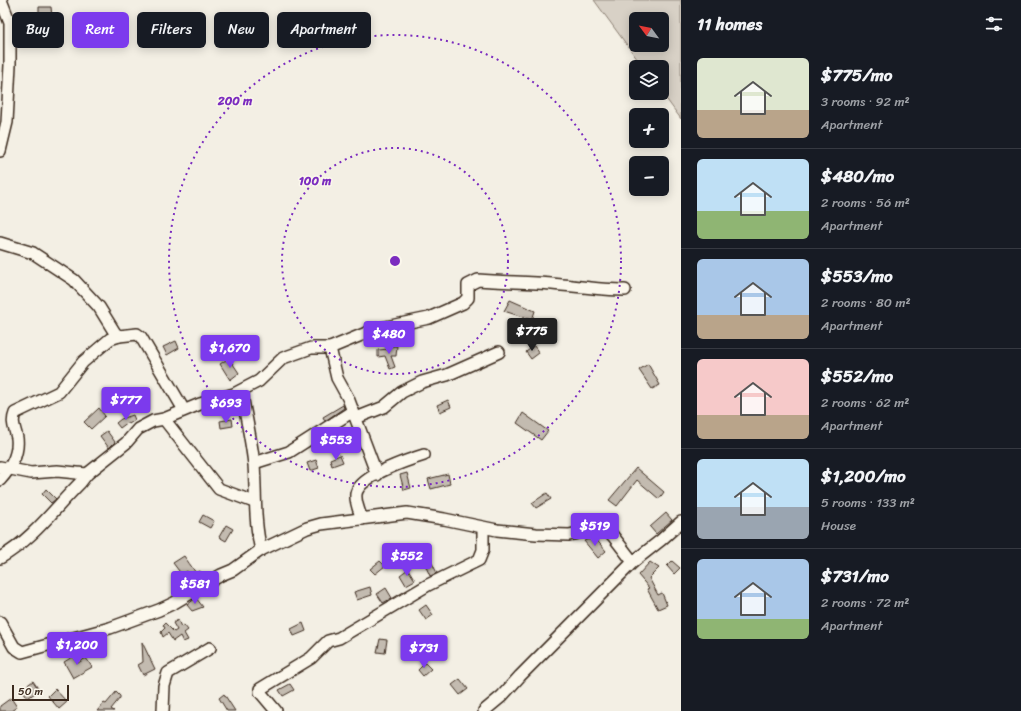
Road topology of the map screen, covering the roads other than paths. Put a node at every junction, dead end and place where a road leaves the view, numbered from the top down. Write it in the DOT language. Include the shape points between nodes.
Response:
graph roads {
  1 [pos="1,0"];
  2 [pos="0,151"];
  3 [pos="0,243"];
  4 [pos="625,290"];
  5 [pos="119,336"];
  6 [pos="330,348"];
  7 [pos="499,352"];
  8 [pos="241,390"];
  9 [pos="184,410"];
  10 [pos="354,414"];
  11 [pos="164,419"];
  12 [pos="424,455"];
  13 [pos="254,463"];
  14 [pos="4,468"];
  15 [pos="87,474"];
  16 [pos="377,475"];
  17 [pos="0,480"];
  18 [pos="254,502"];
  19 [pos="362,519"];
  20 [pos="681,522"];
  21 [pos="483,528"];
  22 [pos="261,550"];
  23 [pos="0,558"];
  24 [pos="633,562"];
  25 [pos="0,622"];
  26 [pos="210,648"];
  27 [pos="163,711"];
  28 [pos="276,711"];
  29 [pos="484,711"];
  1 -- 2 [label="street" via="10,23 10,64 8,122"];
  3 -- 5 [label="street" via="33,253 74,280 99,307"];
  4 -- 6 [label="street" via="478,280 468,285 468,298 463,303 429,318 376,329"];
  5 -- 9 [label="street" via="137,334 141,337"];
  5 -- 14 [label="street" via="110,339 83,362 59,392 15,413 13,426 18,444 16,454"];
  6 -- 8 [label="street" via="311,348 283,358 259,381"];
  6 -- 10 [label="street" via="337,378"];
  7 -- 10 [label="street" via="438,379 422,382 402,392 384,407"];
  8 -- 9 [label="street"];
  8 -- 13 [label="street"];
  9 -- 11 [label="street"];
  10 -- 13 [label="street" via="289,452"];
  10 -- 16 [label="street"];
  11 -- 15 [label="street" via="153,421 138,430 126,443"];
  11 -- 18 [label="street" via="218,489"];
  12 -- 16 [label="street" via="388,467"];
  13 -- 18 [label="street"];
  14 -- 15 [label="street" via="31,473 57,471"];
  14 -- 17 [label="street"];
  15 -- 23 [label="street" via="31,536"];
  16 -- 19 [label="street" via="363,483 356,495"];
  18 -- 22 [label="street"];
  19 -- 21 [label="street" via="406,513"];
  19 -- 22 [label="street" via="333,521 307,528"];
  20 -- 24 [label="street"];
  21 -- 24 [label="street" via="569,535 606,529"];
  21 -- 28 [label="street" via="483,550 479,560 428,585 339,638 328,641 311,658 260,689"];
  22 -- 25 [label="street" via="233,570 202,585 174,603 92,633 22,652 14,647"];
  24 -- 29 [label="street" via="502,696"];
  26 -- 27 [label="street" via="168,673 164,686"];
}
